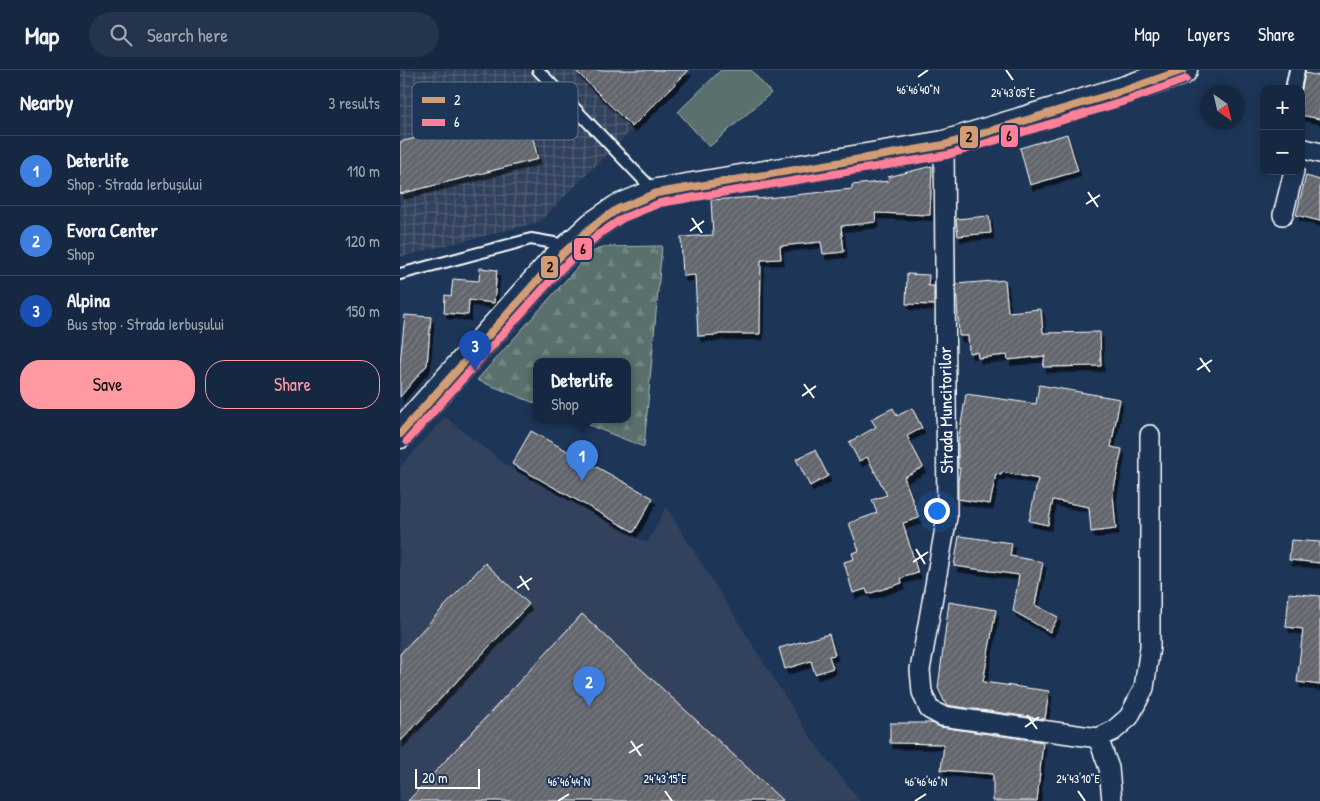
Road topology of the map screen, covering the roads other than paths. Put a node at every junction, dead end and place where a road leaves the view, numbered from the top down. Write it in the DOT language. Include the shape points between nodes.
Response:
graph roads {
  1 [pos="538,70"];
  2 [pos="1183,70"];
  3 [pos="1297,70"];
  4 [pos="550,82"];
  5 [pos="1294,85"];
  6 [pos="578,111"];
  7 [pos="944,144"];
  8 [pos="1305,149"];
  9 [pos="1320,153"];
  10 [pos="1293,175"];
  11 [pos="657,193"];
  12 [pos="1283,215"];
  13 [pos="571,245"];
  14 [pos="400,274"];
  15 [pos="400,434"];
  16 [pos="1150,435"];
  17 [pos="1098,738"];
  18 [pos="1112,801"];
  1 -- 4 [label="lane"];
  2 -- 7 [label="main road"];
  3 -- 5 [label="street"];
  6 -- 11 [label="lane"];
  7 -- 11 [label="main road"];
  7 -- 17 [label="street, Strada Muncitorilor" via="947,517 920,670 922,692 929,709 942,716"];
  8 -- 9 [label="street"];
  10 -- 12 [label="street"];
  11 -- 13 [label="main road" via="618,210"];
  13 -- 14 [label="lane" via="531,239"];
  13 -- 15 [label="main road"];
  16 -- 17 [label="street" via="1150,647 1144,688 1129,717 1113,731"];
  17 -- 18 [label="street" via="1109,768"];
}
